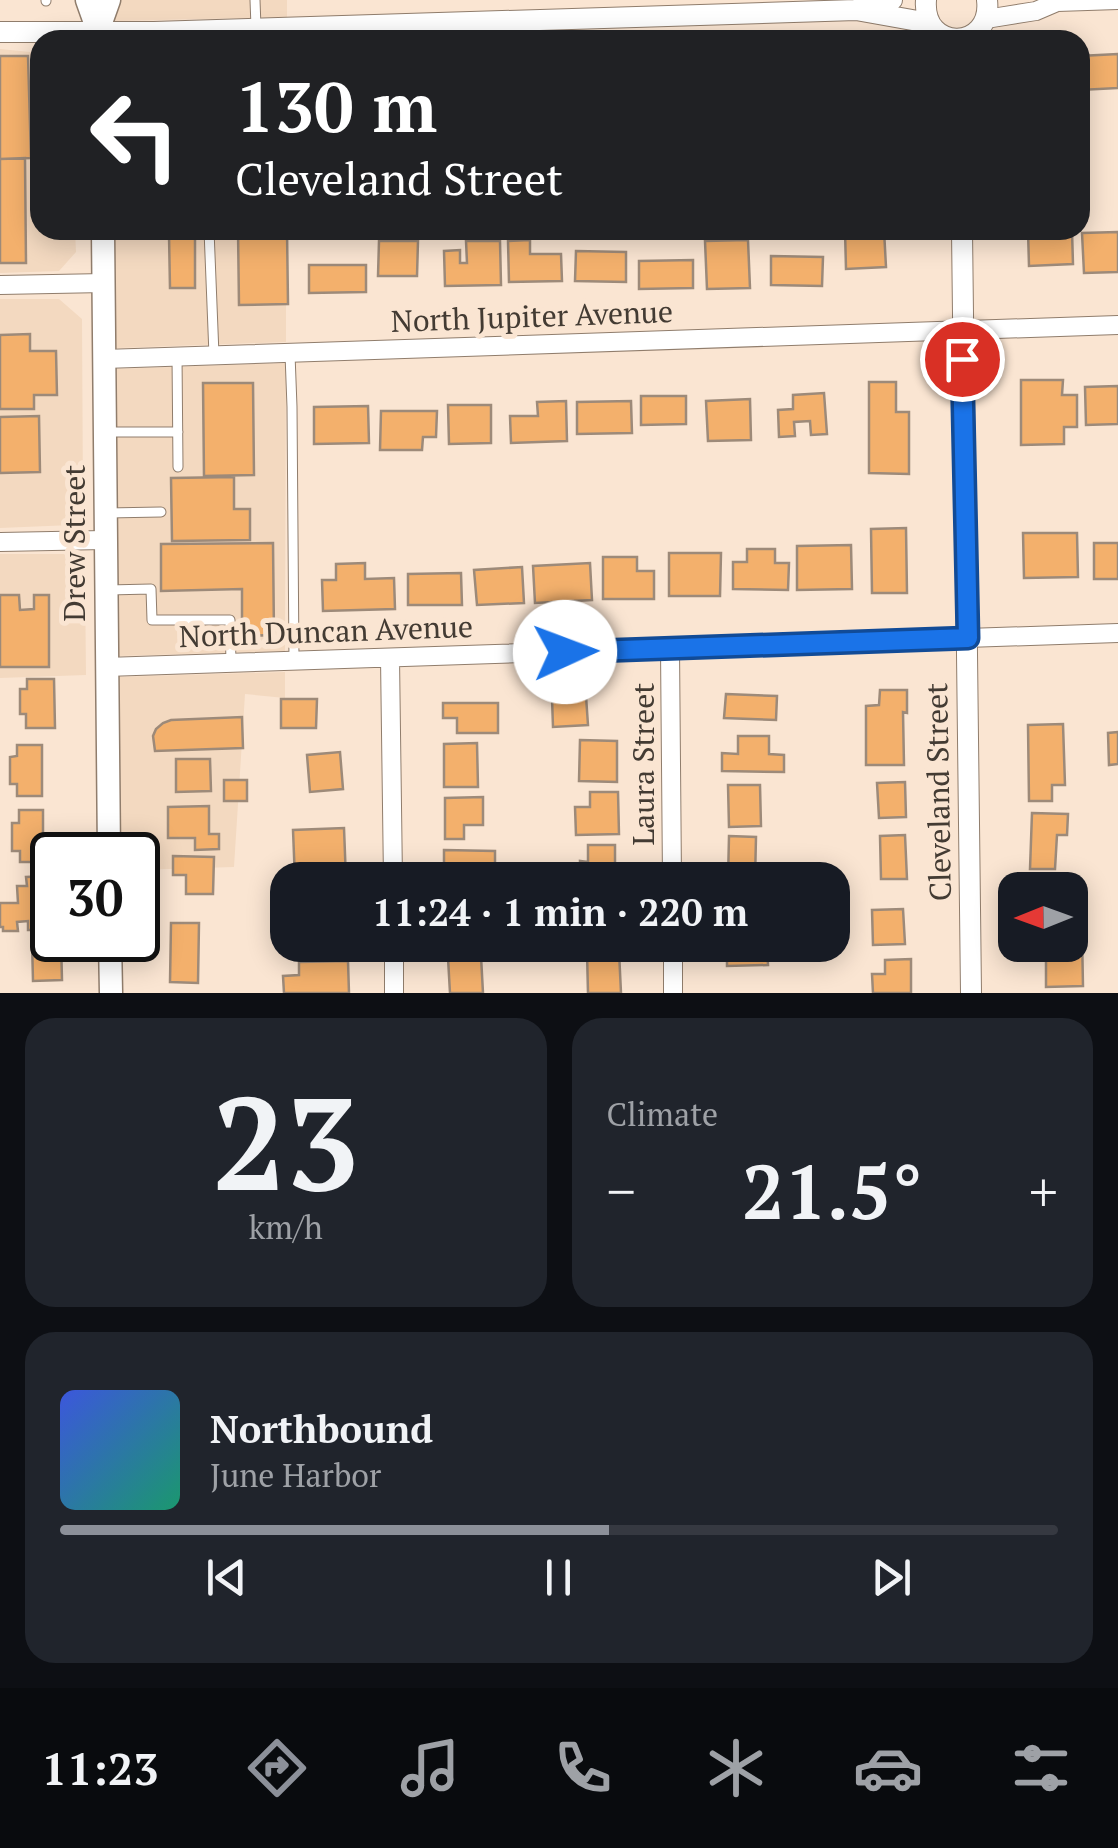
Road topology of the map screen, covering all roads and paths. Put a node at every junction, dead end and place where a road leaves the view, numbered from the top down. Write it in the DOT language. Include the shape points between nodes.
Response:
graph roads {
  1 [pos="87,0"];
  2 [pos="109,0"];
  3 [pos="255,0"];
  4 [pos="892,0"];
  5 [pos="926,0"];
  6 [pos="1118,0"];
  7 [pos="1052,1"];
  8 [pos="856,10"];
  9 [pos="981,23"];
  10 [pos="256,28"];
  11 [pos="96,30"];
  12 [pos="100,30"];
  13 [pos="235,30"];
  14 [pos="265,30"];
  15 [pos="378,30"];
  16 [pos="927,30"];
  17 [pos="936,30"];
  18 [pos="0,32"];
  19 [pos="30,33"];
  20 [pos="104,240"];
  21 [pos="209,240"];
  22 [pos="962,240"];
  23 [pos="105,282"];
  24 [pos="0,285"];
  25 [pos="1118,326"];
  26 [pos="962,330"];
  27 [pos="290,352"];
  28 [pos="214,355"];
  29 [pos="177,356"];
  30 [pos="104,359"];
  31 [pos="104,432"];
  32 [pos="178,432"];
  33 [pos="178,468"];
  34 [pos="104,512"];
  35 [pos="161,512"];
  36 [pos="104,540"];
  37 [pos="0,542"];
  38 [pos="105,590"];
  39 [pos="1118,633"];
  40 [pos="968,638"];
  41 [pos="670,648"];
  42 [pos="390,658"];
  43 [pos="294,661"];
  44 [pos="231,663"];
  45 [pos="106,667"];
  46 [pos="108,832"];
  47 [pos="393,862"];
  48 [pos="672,862"];
  49 [pos="110,962"];
  50 [pos="394,962"];
  51 [pos="673,962"];
  52 [pos="111,993"];
  53 [pos="394,993"];
  54 [pos="673,993"];
  55 [pos="971,993"];
  1 -- 11 [label="main road"];
  2 -- 12 [label="main road"];
  3 -- 10 [label="lane"];
  4 -- 8 [label="street"];
  5 -- 17 [label="street"];
  6 -- 7 [label="street"];
  7 -- 9 [label="street"];
  8 -- 15 [label="street"];
  8 -- 16 [label="street"];
  10 -- 13 [label="street"];
  10 -- 14 [label="street"];
  18 -- 19 [label="street"];
  20 -- 23 [label="main road, Drew Street"];
  21 -- 28 [label="lane"];
  22 -- 26 [label="street, Cleveland Street"];
  23 -- 24 [label="street"];
  23 -- 30 [label="main road, Drew Street"];
  25 -- 26 [label="street, North Jupiter Avenue"];
  26 -- 27 [label="street, North Jupiter Avenue"];
  26 -- 40 [label="street, Cleveland Street"];
  27 -- 28 [label="street, North Jupiter Avenue"];
  27 -- 43 [label="lane"];
  28 -- 29 [label="street, North Jupiter Avenue"];
  29 -- 30 [label="street, North Jupiter Avenue"];
  29 -- 32 [label="lane"];
  30 -- 31 [label="main road, Drew Street"];
  31 -- 32 [label="lane"];
  31 -- 34 [label="main road, Drew Street"];
  32 -- 33 [label="lane"];
  34 -- 35 [label="lane"];
  34 -- 36 [label="main road, Drew Street"];
  36 -- 37 [label="street"];
  36 -- 38 [label="main road, Drew Street"];
  38 -- 44 [label="lane" via="151,589 152,620 230,620"];
  38 -- 45 [label="main road, Drew Street"];
  39 -- 40 [label="street, North Duncan Avenue"];
  40 -- 41 [label="street, North Duncan Avenue"];
  40 -- 55 [label="street, Cleveland Street"];
  41 -- 42 [label="street, North Duncan Avenue"];
  41 -- 48 [label="street, Laura Street"];
  42 -- 43 [label="street, North Duncan Avenue"];
  42 -- 47 [label="street"];
  43 -- 44 [label="street, North Duncan Avenue"];
  44 -- 45 [label="street, North Duncan Avenue"];
  45 -- 46 [label="main road, Drew Street"];
  49 -- 52 [label="main road"];
  50 -- 53 [label="street"];
  51 -- 54 [label="street"];
}
